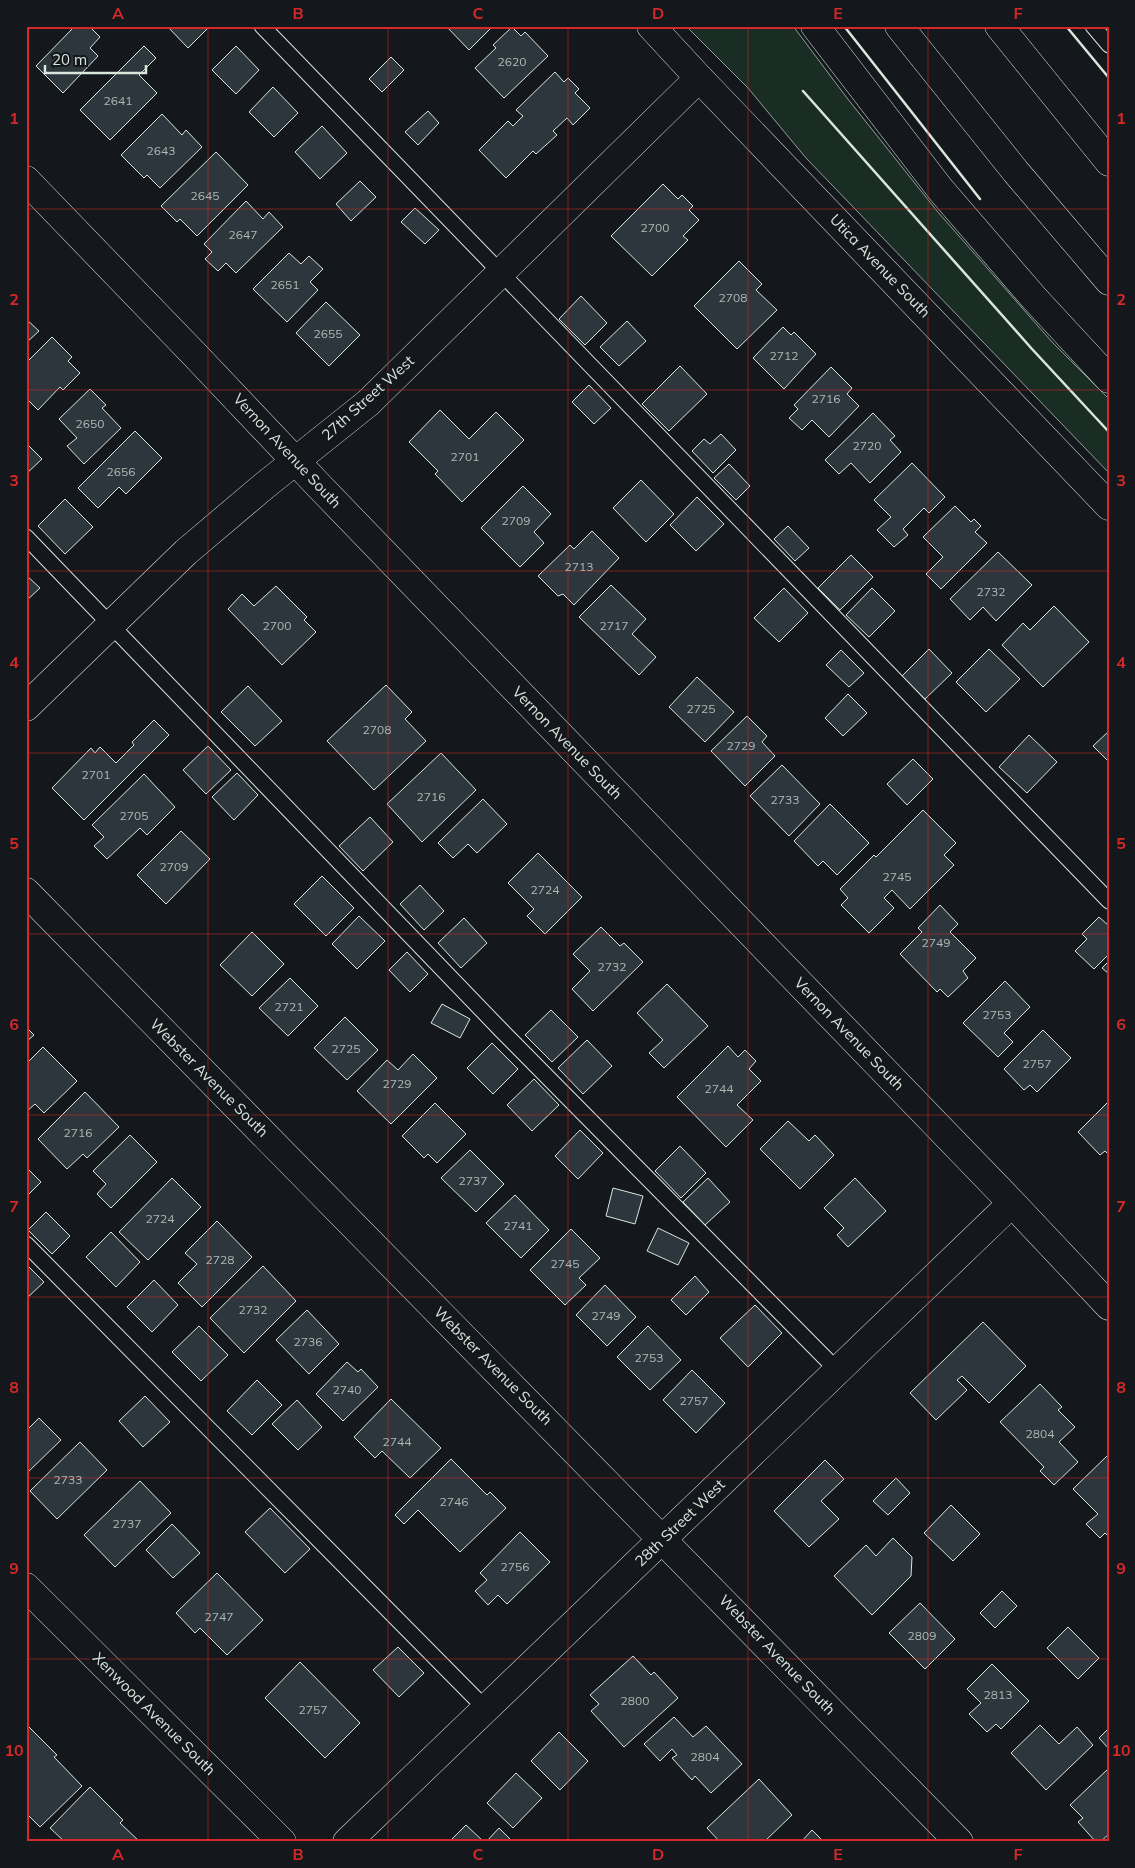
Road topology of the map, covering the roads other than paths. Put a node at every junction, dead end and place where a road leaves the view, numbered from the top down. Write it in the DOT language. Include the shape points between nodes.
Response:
graph roads {
  1 [pos="262,26"];
  2 [pos="651,26"];
  3 [pos="815,26"];
  4 [pos="899,26"];
  5 [pos="999,26"];
  6 [pos="1094,26"];
  7 [pos="1109,45"];
  8 [pos="699,78"];
  9 [pos="1109,162"];
  10 [pos="26,180"];
  11 [pos="501,272"];
  12 [pos="1109,281"];
  13 [pos="1109,378"];
  14 [pos="296,461"];
  15 [pos="1109,506"];
  16 [pos="26,537"];
  17 [pos="111,625"];
  18 [pos="26,707"];
  19 [pos="26,892"];
  20 [pos="1109,901"];
  21 [pos="1012,1203"];
  22 [pos="26,1244"];
  23 [pos="1109,1306"];
  24 [pos="838,1371"];
  25 [pos="663,1540"];
  26 [pos="26,1587"];
  27 [pos="486,1709"];
  28 [pos="282,1842"];
  29 [pos="347,1842"];
  30 [pos="959,1842"];
  1 -- 11 [label="lane"];
  2 -- 8 [label="main road, Utica Avenue South"];
  3 -- 13 [label="main road" via="940,190"];
  4 -- 12 [label="main road"];
  5 -- 9 [label="main road"];
  6 -- 7 [label="lane"];
  8 -- 11 [label="main road, 27th Street West"];
  8 -- 15 [label="main road, Utica Avenue South"];
  10 -- 14 [label="main road, Vernon Avenue South"];
  11 -- 14 [label="main road, 27th Street West" via="368,403"];
  11 -- 20 [label="lane"];
  14 -- 17 [label="main road, 27th Street West" via="186,552"];
  14 -- 21 [label="main road, Vernon Avenue South"];
  16 -- 17 [label="lane"];
  17 -- 18 [label="main road, 27th Street West"];
  17 -- 24 [label="lane" via="501,1030"];
  19 -- 25 [label="main road, Webster Avenue South"];
  21 -- 23 [label="main road, Vernon Avenue South"];
  21 -- 24 [label="main road, 28th Street West"];
  22 -- 27 [label="lane"];
  24 -- 25 [label="main road, 28th Street West"];
  25 -- 27 [label="main road, 28th Street West"];
  25 -- 30 [label="main road, Webster Avenue South"];
  26 -- 28 [label="main road, Xenwood Avenue South"];
  27 -- 29 [label="main road, 28th Street West"];
}
